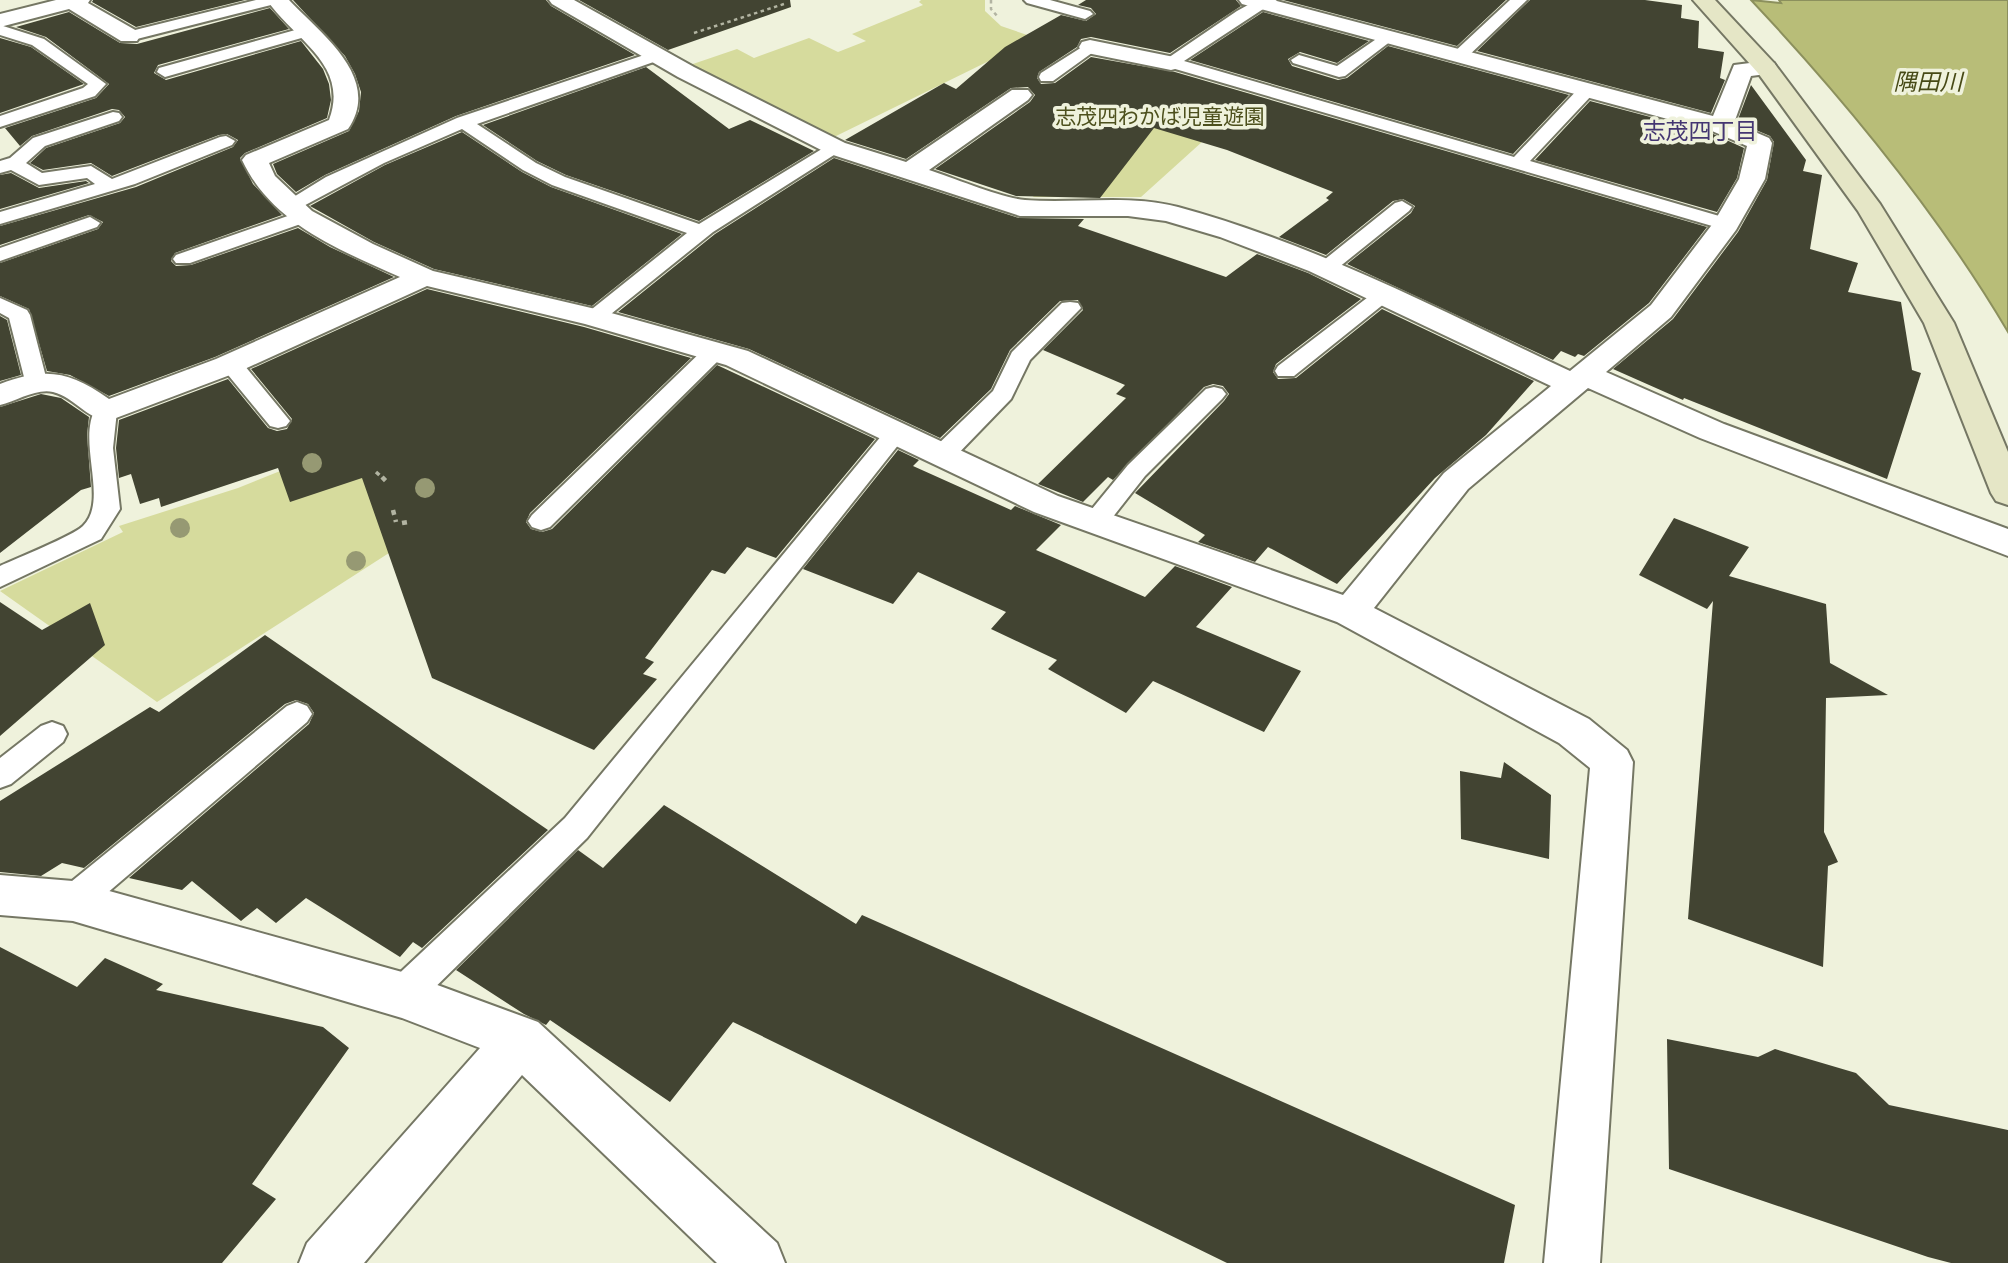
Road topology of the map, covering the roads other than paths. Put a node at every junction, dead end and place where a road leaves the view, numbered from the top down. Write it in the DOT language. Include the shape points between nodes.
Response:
graph roads {
  1 [pos="276,0"];
  2 [pos="559,0"];
  3 [pos="1032,0"];
  4 [pos="1520,0"];
  5 [pos="1703,0"];
  6 [pos="76,1"];
  7 [pos="1260,1"];
  8 [pos="1085,14"];
  9 [pos="0,22"];
  10 [pos="0,30"];
  11 [pos="306,32"];
  12 [pos="129,36"];
  13 [pos="1385,38"];
  14 [pos="1090,47"];
  15 [pos="653,51"];
  16 [pos="1458,57"];
  17 [pos="1298,60"];
  18 [pos="1175,61"];
  19 [pos="1766,68"];
  20 [pos="165,72"];
  21 [pos="1047,76"];
  22 [pos="1586,91"];
  23 [pos="1020,95"];
  24 [pos="113,117"];
  25 [pos="0,122"];
  26 [pos="463,122"];
  27 [pos="1721,127"];
  28 [pos="226,141"];
  29 [pos="836,148"];
  30 [pos="1518,163"];
  31 [pos="6,165"];
  32 [pos="909,172"];
  33 [pos="109,186"];
  34 [pos="1402,207"];
  35 [pos="295,211"];
  36 [pos="0,218"];
  37 [pos="90,223"];
  38 [pos="1726,224"];
  39 [pos="700,232"];
  40 [pos="0,255"];
  41 [pos="183,259"];
  42 [pos="1326,268"];
  43 [pos="424,277"];
  44 [pos="1383,295"];
  45 [pos="0,304"];
  46 [pos="1070,308"];
  47 [pos="593,317"];
  48 [pos="713,352"];
  49 [pos="232,365"];
  50 [pos="1286,371"];
  51 [pos="1580,379"];
  52 [pos="36,381"];
  53 [pos="1214,394"];
  54 [pos="0,395"];
  55 [pos="105,411"];
  56 [pos="278,421"];
  57 [pos="895,434"];
  58 [pos="942,455"];
  59 [pos="2008,494"];
  60 [pos="541,521"];
  61 [pos="1096,521"];
  62 [pos="2008,543"];
  63 [pos="0,577"];
  64 [pos="1350,612"];
  65 [pos="297,714"];
  66 [pos="52,734"];
  67 [pos="0,775"];
  68 [pos="0,895"];
  69 [pos="73,901"];
  70 [pos="402,995"];
  71 [pos="520,1039"];
  72 [pos="327,1263"];
  73 [pos="757,1263"];
  74 [pos="1572,1263"];
  1 -- 11 [label="street"];
  1 -- 12 [label="lane"];
  2 -- 15 [label="street"];
  3 -- 8 [label="lane"];
  4 -- 16 [label="lane"];
  5 -- 19 [label="street"];
  6 -- 9 [label="street"];
  6 -- 12 [label="street"];
  7 -- 13 [label="street"];
  7 -- 18 [label="lane"];
  10 -- 25 [label="lane" via="38,42 98,84 89,92"];
  11 -- 20 [label="lane"];
  11 -- 35 [label="street" via="339,67 348,104 339,124 255,160 264,179"];
  13 -- 16 [label="street"];
  13 -- 17 [label="lane" via="1339,72"];
  14 -- 18 [label="street"];
  14 -- 21 [label="lane"];
  15 -- 26 [label="lane"];
  15 -- 29 [label="street"];
  16 -- 22 [label="street"];
  18 -- 30 [label="lane"];
  19 -- 27 [label="street" via="1742,70"];
  19 -- 59 [label="street" via="1871,211 1939,323"];
  22 -- 27 [label="street"];
  22 -- 30 [label="lane"];
  23 -- 32 [label="street"];
  24 -- 31 [label="lane" via="39,142"];
  26 -- 35 [label="lane" via="339,175"];
  26 -- 39 [label="lane" via="538,171"];
  27 -- 38 [label="street" via="1760,144 1752,179"];
  28 -- 33 [label="lane"];
  29 -- 32 [label="street"];
  29 -- 39 [label="lane"];
  30 -- 38 [label="lane"];
  31 -- 33 [label="lane" via="39,179 91,172"];
  32 -- 42 [label="street" via="1020,208 1090,206 1169,213"];
  33 -- 36 [label="lane"];
  34 -- 42 [label="lane"];
  35 -- 41 [label="lane"];
  35 -- 43 [label="street" via="363,250"];
  37 -- 40 [label="lane"];
  38 -- 51 [label="street" via="1661,311"];
  39 -- 47 [label="lane"];
  42 -- 44 [label="street"];
  43 -- 47 [label="street"];
  43 -- 49 [label="street"];
  44 -- 50 [label="lane"];
  44 -- 51 [label="street"];
  45 -- 52 [label="lane" via="19,314"];
  46 -- 58 [label="lane" via="1020,356 1003,394"];
  47 -- 48 [label="street"];
  48 -- 57 [label="street" via="737,358"];
  48 -- 60 [label="lane"];
  49 -- 55 [label="street"];
  49 -- 56 [label="lane"];
  51 -- 62 [label="street"];
  51 -- 64 [label="street" via="1456,481"];
  52 -- 54 [label="street"];
  52 -- 55 [label="street" via="67,384"];
  53 -- 61 [label="lane" via="1175,430"];
  55 -- 63 [label="lane" via="101,448 107,509 92,533"];
  57 -- 58 [label="street"];
  57 -- 70 [label="lane" via="576,828"];
  58 -- 61 [label="street" via="1046,504"];
  61 -- 64 [label="street"];
  64 -- 74 [label="street" via="1574,731 1612,762"];
  65 -- 69 [label="lane"];
  66 -- 67 [label="lane"];
  68 -- 69 [label="street"];
  69 -- 70 [label="street"];
  70 -- 71 [label="street"];
  71 -- 72 [label="street"];
  71 -- 73 [label="street"];
}
